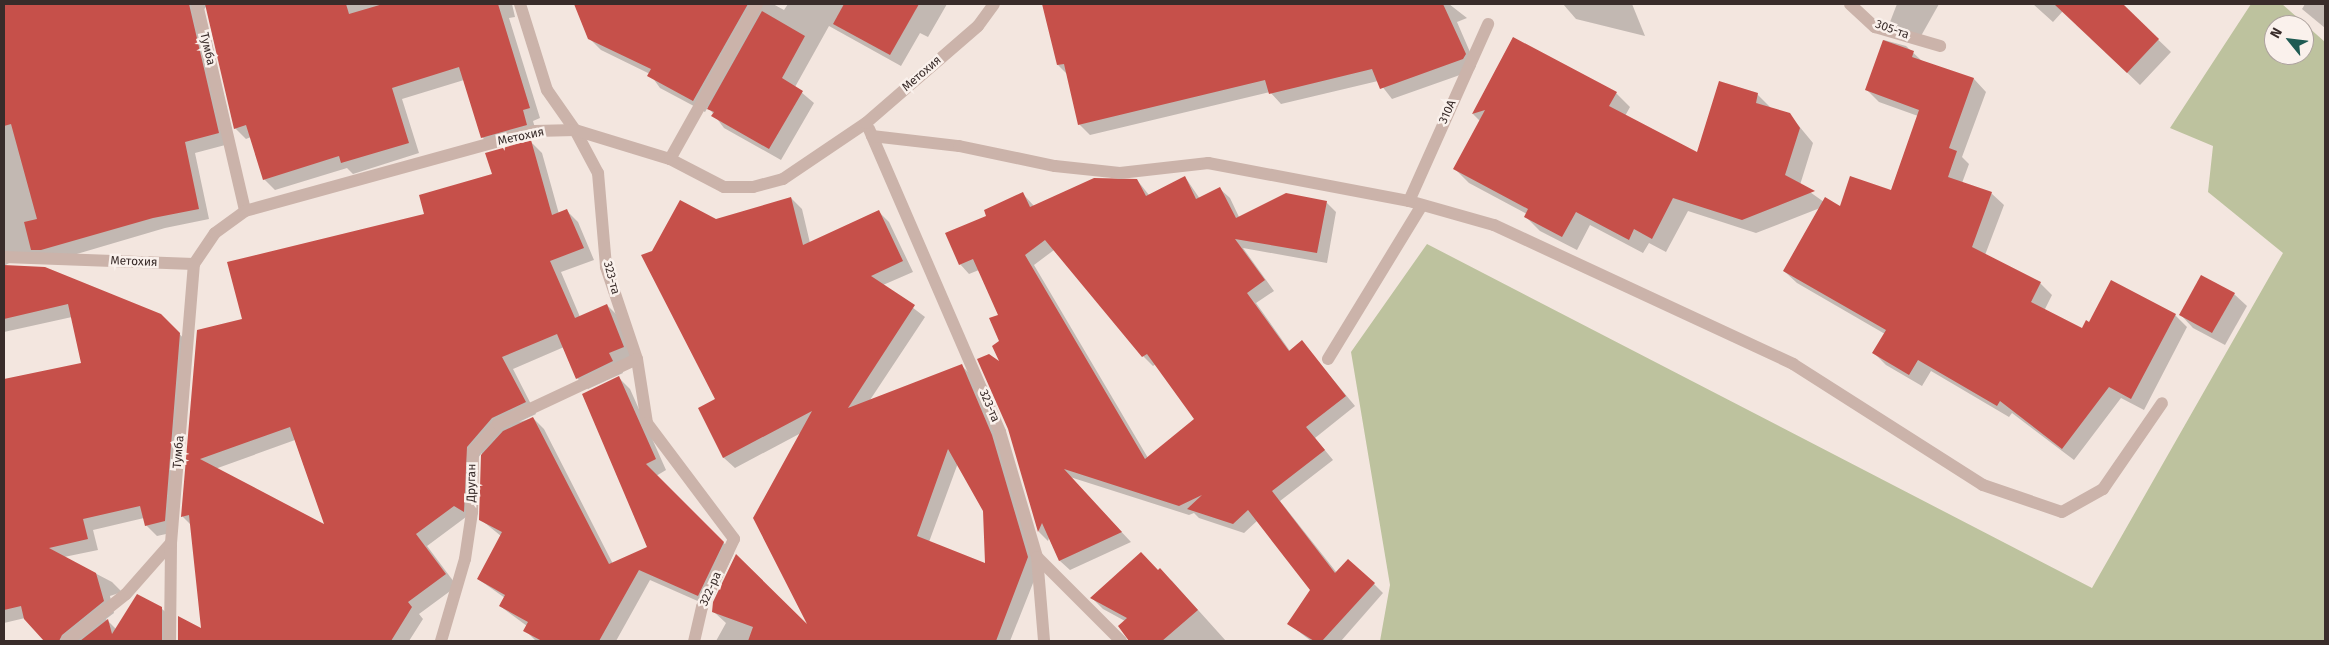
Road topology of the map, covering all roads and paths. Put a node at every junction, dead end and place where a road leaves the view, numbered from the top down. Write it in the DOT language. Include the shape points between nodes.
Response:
graph roads {
  1 [pos="197,4"];
  2 [pos="520,4"];
  3 [pos="757,4"];
  4 [pos="994,4"];
  5 [pos="1850,4"];
  6 [pos="1488,24"];
  7 [pos="1940,46"];
  8 [pos="866,123"];
  9 [pos="575,130"];
  10 [pos="872,136"];
  11 [pos="670,159"];
  12 [pos="1409,201"];
  13 [pos="1422,205"];
  14 [pos="245,210"];
  15 [pos="4,257"];
  16 [pos="194,264"];
  17 [pos="637,359"];
  18 [pos="1328,359"];
  19 [pos="2162,403"];
  20 [pos="734,538"];
  21 [pos="171,542"];
  22 [pos="1037,557"];
  23 [pos="67,641"];
  24 [pos="170,641"];
  25 [pos="440,641"];
  26 [pos="694,641"];
  27 [pos="1044,641"];
  28 [pos="1121,641"];
  1 -- 14 [label="street, Тумба"];
  2 -- 9 [label="street, 323-та" via="547,90"];
  3 -- 11 [label="street"];
  4 -- 8 [label="street, Метохия" via="978,26"];
  5 -- 7 [label="street, 305-та" via="1875,27"];
  6 -- 12 [label="street, 310А"];
  8 -- 10 [label="street, 323-та"];
  8 -- 11 [label="street, Метохия" via="783,179 753,187 724,187"];
  9 -- 11 [label="street, Метохия"];
  9 -- 14 [label="street, Метохия" via="535,132"];
  9 -- 17 [label="street, 323-та" via="598,173 606,267"];
  10 -- 12 [label="street" via="959,146 1055,166 1120,173 1208,163"];
  10 -- 22 [label="street, 323-та" via="1000,432"];
  12 -- 13 [label="street"];
  13 -- 18 [label="street"];
  13 -- 19 [label="street" via="1494,225 1793,364 1983,485 2062,512 2103,489"];
  14 -- 16 [label="street, Метохия" via="215,233"];
  15 -- 16 [label="street, Метохия"];
  16 -- 21 [label="street, Тумба"];
  17 -- 20 [label="street, 323-та" via="647,423"];
  17 -- 25 [label="street, Друган" via="498,424 473,452 472,512 465,559"];
  20 -- 26 [label="street, 322-ра" via="702,607"];
  21 -- 23 [label="street" via="126,594"];
  21 -- 24 [label="street, Тумба"];
  22 -- 27 [label="street, 323-та"];
  22 -- 28 [label="street, 323-та"];
}
